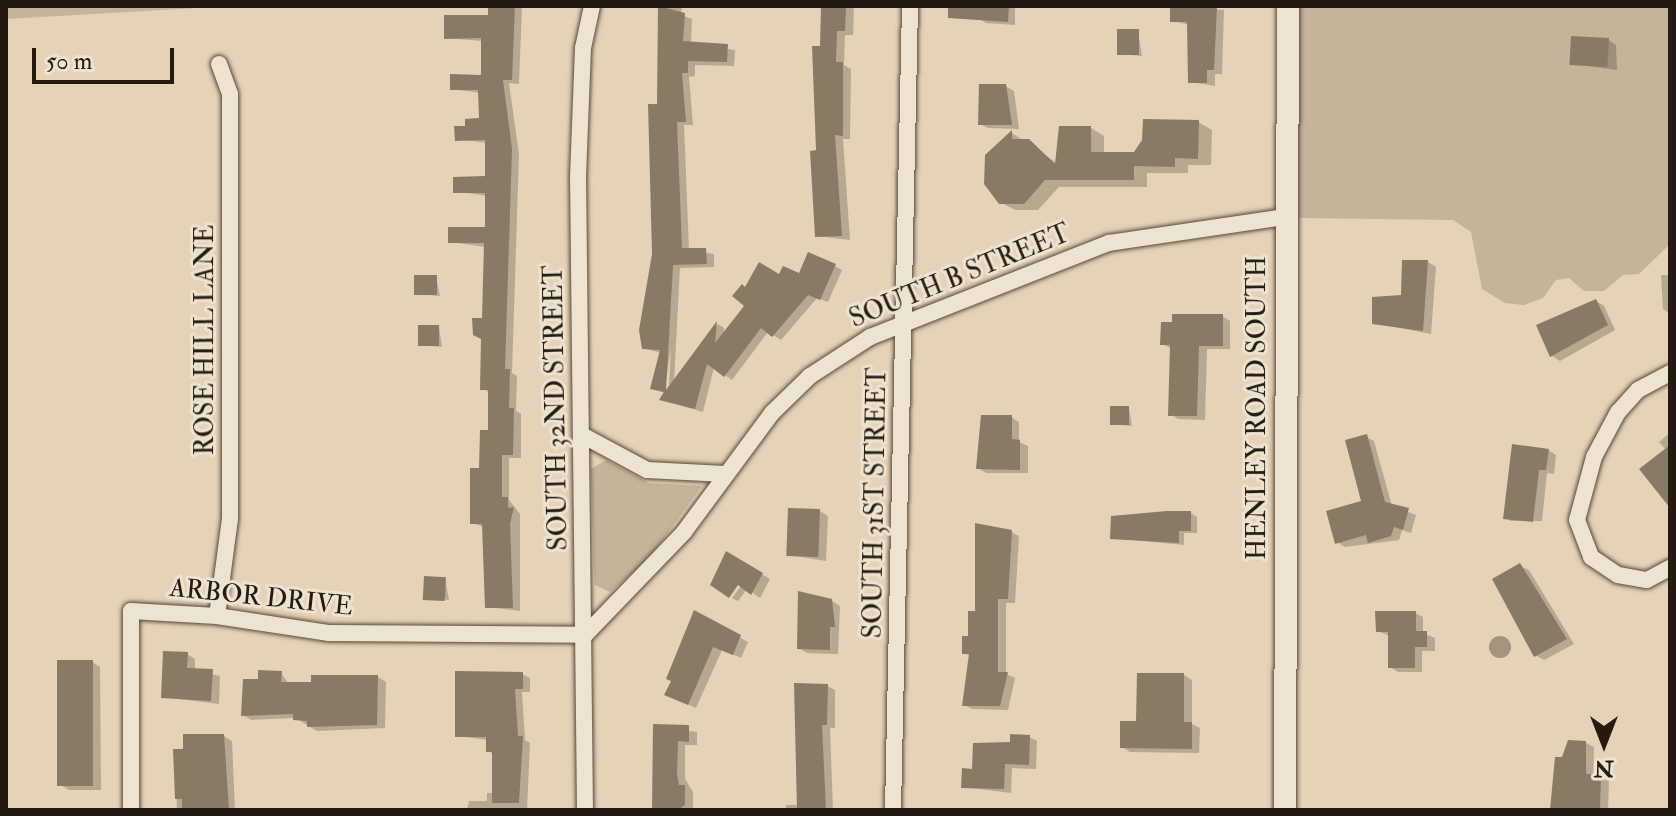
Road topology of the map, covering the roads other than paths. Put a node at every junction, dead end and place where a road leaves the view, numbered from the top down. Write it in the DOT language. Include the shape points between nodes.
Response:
graph roads {
  1 [pos="592,6"];
  2 [pos="910,6"];
  3 [pos="1288,6"];
  4 [pos="219,64"];
  5 [pos="1286,217"];
  6 [pos="903,326"];
  7 [pos="1670,373"];
  8 [pos="582,435"];
  9 [pos="725,474"];
  10 [pos="1670,568"];
  11 [pos="217,616"];
  12 [pos="585,635"];
  13 [pos="131,810"];
  14 [pos="585,810"];
  15 [pos="893,810"];
  16 [pos="1285,810"];
  1 -- 8 [label="street, SOUTH 32ND STREET" via="580,99"];
  2 -- 6 [label="street, SOUTH 31ST STREET"];
  3 -- 5 [label="street, HENLEY ROAD SOUTH"];
  4 -- 11 [label="street, ROSE HILL LANE" via="230,94 230,519"];
  5 -- 6 [label="street, SOUTH B STREET" via="1109,243 1031,270"];
  5 -- 16 [label="street, HENLEY ROAD SOUTH"];
  6 -- 9 [label="street, SOUTH B STREET" via="870,337 810,376 772,413"];
  6 -- 15 [label="street, SOUTH 31ST STREET"];
  7 -- 10 [label="street" via="1638,390 1618,412 1594,457 1577,520 1591,557 1618,575 1647,580"];
  8 -- 9 [label="street" via="647,470"];
  8 -- 12 [label="street, SOUTH 32ND STREET"];
  9 -- 12 [label="street, SOUTH B STREET" via="684,532"];
  11 -- 12 [label="street, ARBOR DRIVE" via="328,633"];
  11 -- 13 [label="street, ARBOR DRIVE" via="131,611"];
  12 -- 14 [label="street, SOUTH 32ND STREET"];
}
